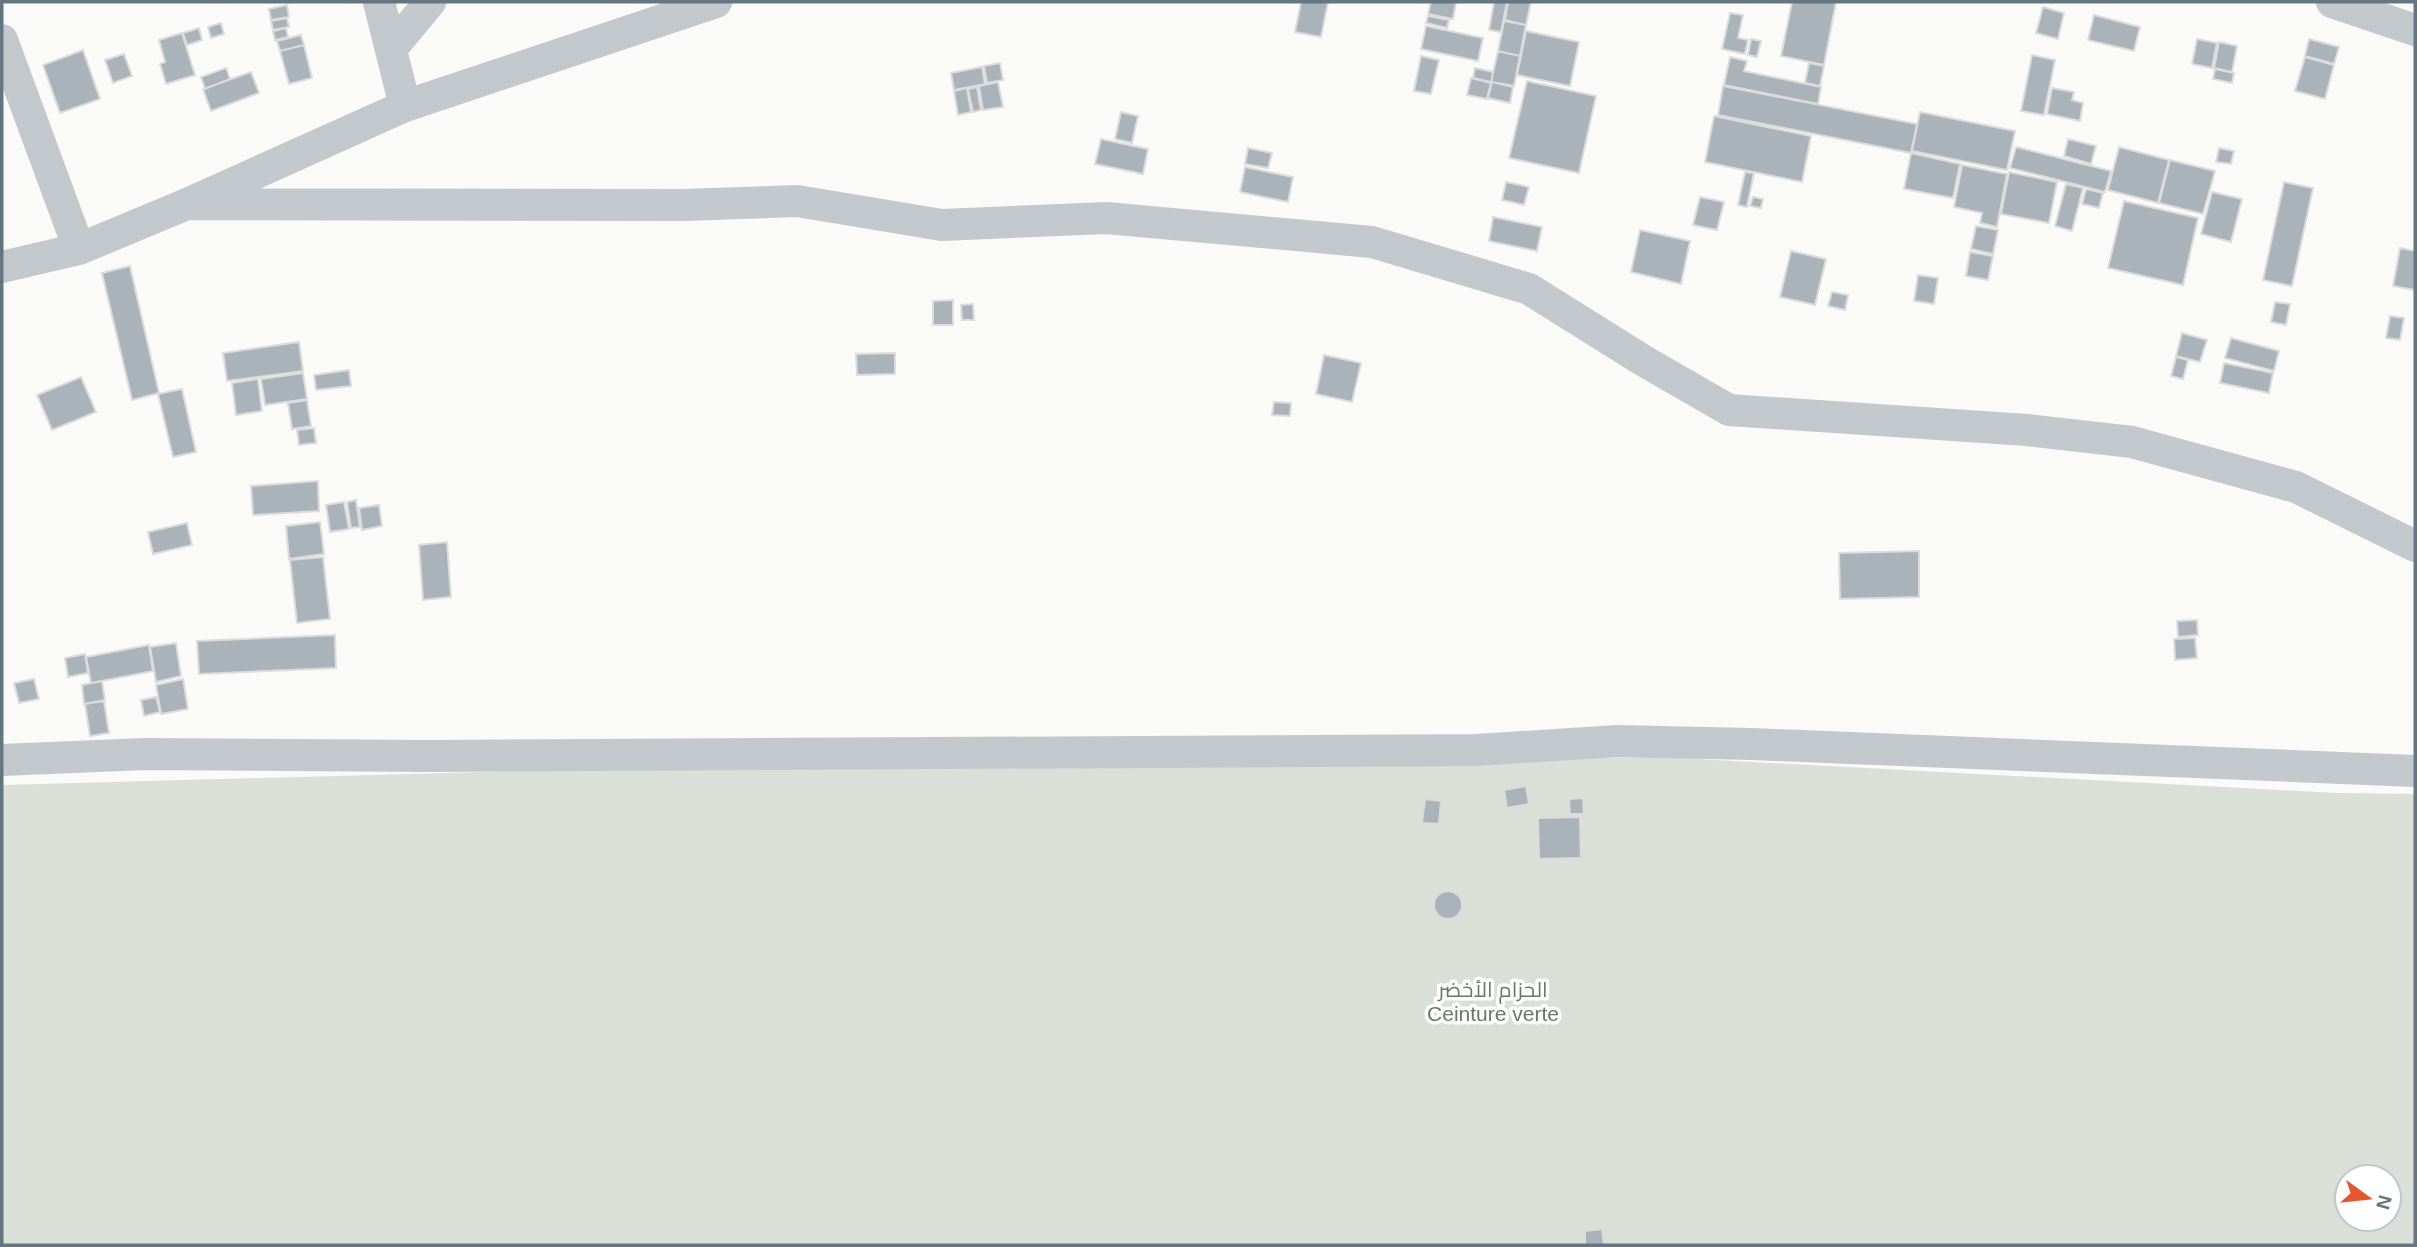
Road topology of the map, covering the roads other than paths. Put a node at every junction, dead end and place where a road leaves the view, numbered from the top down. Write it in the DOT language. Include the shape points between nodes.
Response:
graph roads {
  1 [pos="379,2"];
  2 [pos="430,2"];
  3 [pos="716,2"];
  4 [pos="2332,2"];
  5 [pos="2415,30"];
  6 [pos="2,40"];
  7 [pos="391,49"];
  8 [pos="405,106"];
  9 [pos="187,204"];
  10 [pos="79,248"];
  11 [pos="2,267"];
  12 [pos="2415,546"];
  13 [pos="2,760"];
  14 [pos="2415,771"];
  1 -- 7 [label="street"];
  2 -- 7 [label="street"];
  3 -- 8 [label="street"];
  4 -- 5 [label="street"];
  6 -- 10 [label="street"];
  7 -- 8 [label="street"];
  8 -- 9 [label="street"];
  9 -- 10 [label="street"];
  9 -- 12 [label="street" via="797,201 942,225 1106,218 1372,242 1529,289 1729,410 2027,430 2132,442 2296,487"];
  10 -- 11 [label="street"];
  13 -- 14 [label="street" via="145,754 1476,750 1617,741"];
}
